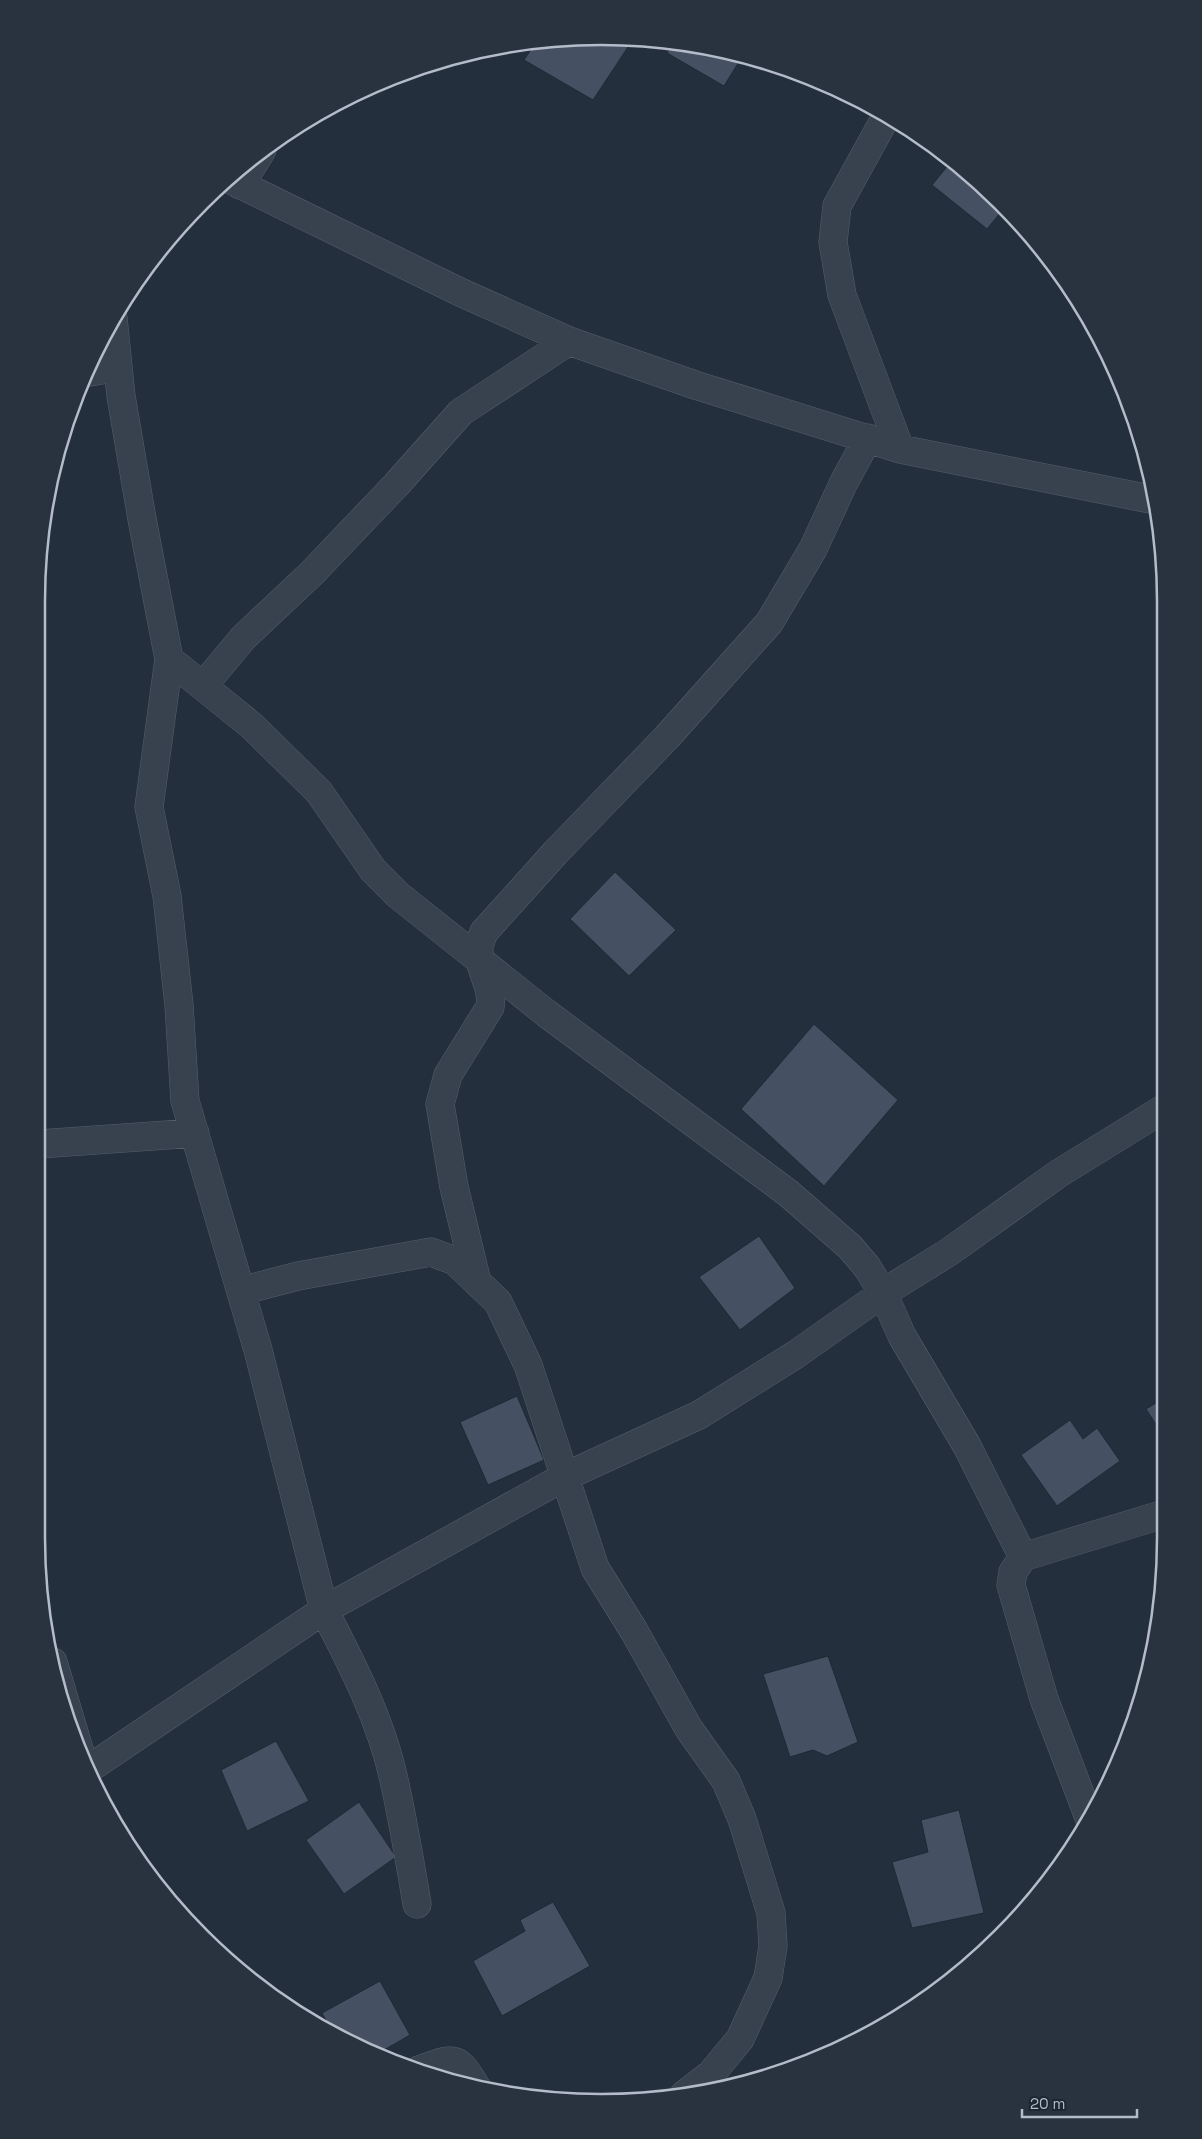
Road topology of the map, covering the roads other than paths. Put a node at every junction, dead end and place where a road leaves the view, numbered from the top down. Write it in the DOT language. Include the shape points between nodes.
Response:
graph roads {
  1 [pos="883,122"];
  2 [pos="235,182"];
  3 [pos="114,332"];
  4 [pos="569,341"];
  5 [pos="118,367"];
  6 [pos="95,371"];
  7 [pos="868,438"];
  8 [pos="900,449"];
  9 [pos="1147,498"];
  10 [pos="169,659"];
  11 [pos="203,686"];
  12 [pos="481,960"];
  13 [pos="1157,1113"];
  14 [pos="194,1133"];
  15 [pos="45,1144"];
  16 [pos="477,1282"];
  17 [pos="241,1291"];
  18 [pos="883,1293"];
  19 [pos="564,1477"];
  20 [pos="1157,1516"];
  21 [pos="1023,1556"];
  22 [pos="324,1610"];
  23 [pos="94,1766"];
  24 [pos="1086,1810"];
  25 [pos="417,1904"];
  26 [pos="430,2066"];
  27 [pos="472,2078"];
  28 [pos="697,2085"];
  1 -- 8 [label="street" via="837,206 833,242 842,295"];
  2 -- 4 [label="street" via="460,292"];
  3 -- 5 [label="street"];
  4 -- 7 [label="street" via="695,385"];
  4 -- 11 [label="street" via="461,412 312,574 242,638"];
  5 -- 6 [label="street"];
  5 -- 10 [label="street" via="142,519"];
  7 -- 8 [label="street"];
  7 -- 12 [label="street" via="813,549 769,623 484,932 479,948"];
  8 -- 9 [label="street"];
  10 -- 11 [label="street"];
  10 -- 14 [label="street" via="149,807 167,896 185,1101"];
  11 -- 12 [label="street" via="252,726 319,792 372,870 434,926"];
  12 -- 16 [label="street" via="491,996 490,1007 448,1075 440,1104 454,1187"];
  12 -- 18 [label="street" via="546,1013 788,1193 850,1247"];
  13 -- 18 [label="street" via="1058,1174 949,1252"];
  14 -- 15 [label="street"];
  14 -- 17 [label="street"];
  16 -- 17 [label="street" via="455,1261 431,1252 298,1276"];
  16 -- 19 [label="street" via="498,1302 528,1365"];
  17 -- 22 [label="street"];
  18 -- 19 [label="street" via="795,1355 699,1415"];
  18 -- 21 [label="street" via="902,1336 967,1446"];
  19 -- 22 [label="street"];
  19 -- 28 [label="street" via="595,1568 689,1729 726,1781 742,1819 772,1912 773,1946 768,1978 740,2039 711,2074"];
  20 -- 21 [label="street"];
  21 -- 24 [label="street" via="1012,1572 1011,1585 1044,1699"];
  22 -- 23 [label="street"];
  22 -- 25 [label="street" via="374,1716 394,1778"];
  26 -- 27 [label="street" via="450,2060 464,2066"];
}
